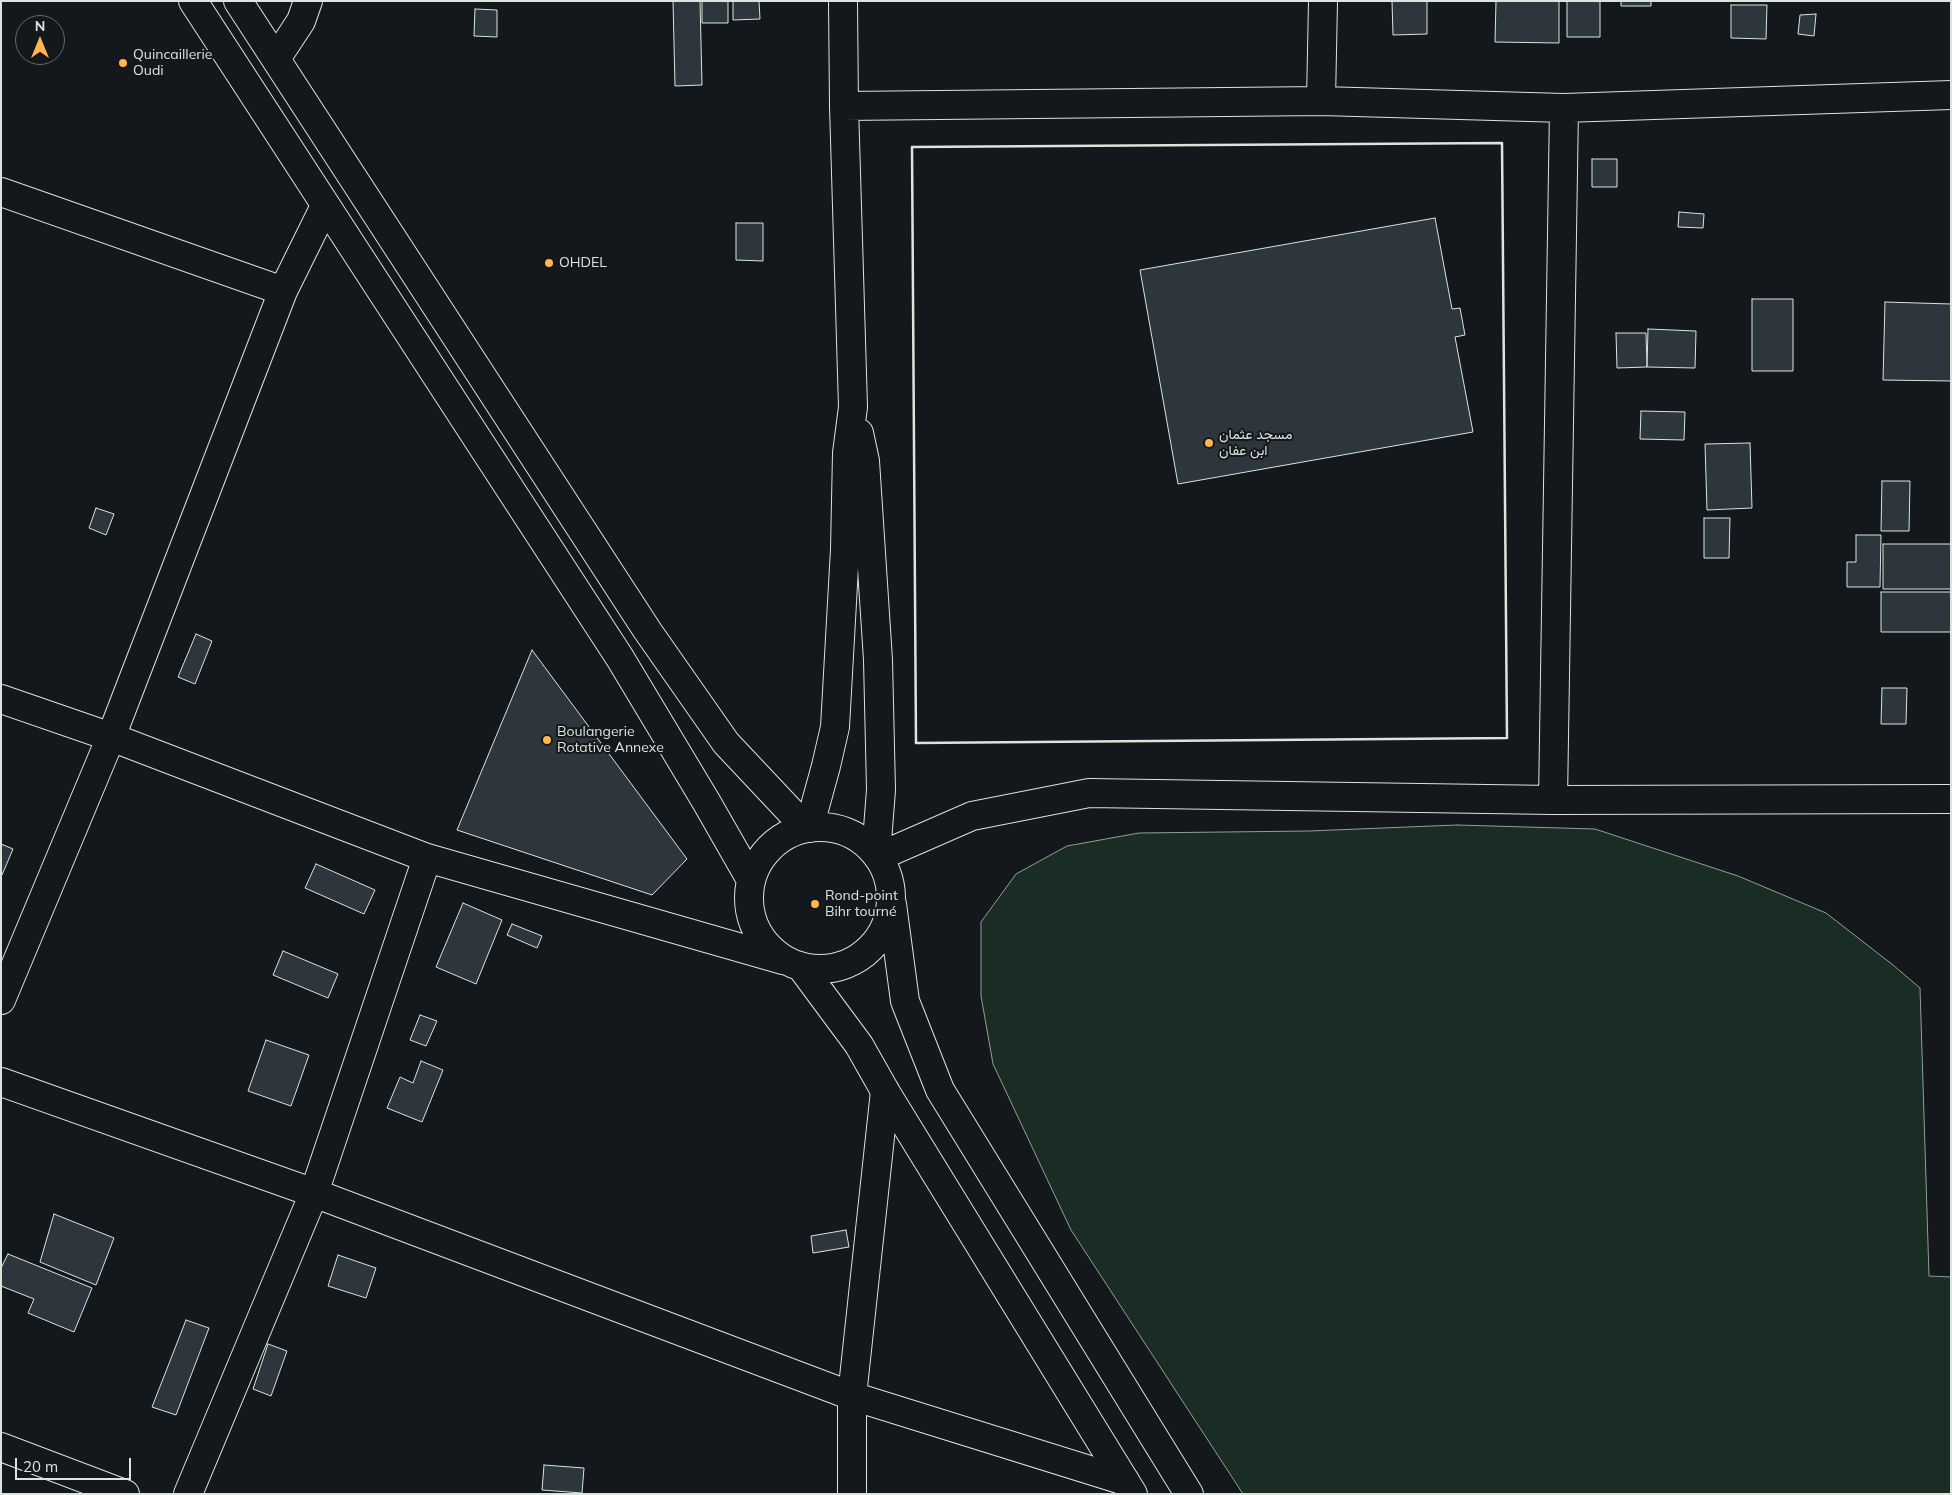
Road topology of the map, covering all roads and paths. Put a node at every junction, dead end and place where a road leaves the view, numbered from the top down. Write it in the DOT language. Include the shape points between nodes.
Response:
graph roads {
  1 [pos="193,1"];
  2 [pos="238,1"];
  3 [pos="308,1"];
  4 [pos="843,1"];
  5 [pos="1323,1"];
  6 [pos="276,59"];
  7 [pos="1951,95"];
  8 [pos="1321,100"];
  9 [pos="844,106"];
  10 [pos="1564,108"];
  11 [pos="1,192"];
  12 [pos="325,206"];
  13 [pos="284,291"];
  14 [pos="853,407"];
  15 [pos="1,699"];
  16 [pos="111,737"];
  17 [pos="1951,799"];
  18 [pos="1553,800"];
  19 [pos="807,828"];
  20 [pos="877,855"];
  21 [pos="427,858"];
  22 [pos="750,880"];
  23 [pos="892,904"];
  24 [pos="793,964"];
  25 [pos="1,1000"];
  26 [pos="1,1082"];
  27 [pos="885,1091"];
  28 [pos="314,1193"];
  29 [pos="852,1396"];
  30 [pos="1,1447"];
  31 [pos="1129,1488"];
  32 [pos="125,1494"];
  33 [pos="188,1494"];
  34 [pos="852,1494"];
  35 [pos="1189,1494"];
  1 -- 12 [label="street"];
  2 -- 6 [label="street"];
  3 -- 6 [label="street" via="301,21"];
  4 -- 9 [label="street"];
  5 -- 8 [label="street"];
  6 -- 19 [label="street" via="647,630 726,743"];
  7 -- 10 [label="street"];
  8 -- 9 [label="street"];
  8 -- 10 [label="street"];
  9 -- 14 [label="street"];
  10 -- 18 [label="street"];
  11 -- 13 [label="street"];
  12 -- 13 [label="street"];
  12 -- 22 [label="street" via="620,658 708,803"];
  13 -- 16 [label="street"];
  14 -- 19 [label="street" via="847,453 835,727"];
  14 -- 20 [label="street" via="865,461 878,660 882,790"];
  15 -- 16 [label="street"];
  16 -- 21 [label="street"];
  16 -- 25 [label="street"];
  17 -- 18 [label="street"];
  18 -- 20 [label="street" via="1089,793 972,816"];
  19 -- 20 [label="street" via="828,827 846,832"];
  19 -- 22 [label="street" via="776,841 756,865"];
  20 -- 23 [label="street" via="891,888"];
  21 -- 24 [label="street"];
  21 -- 28 [label="street"];
  22 -- 24 [label="street" via="748,903 753,926 766,946"];
  23 -- 24 [label="street" via="887,924 877,942 862,956 844,966 823,970"];
  23 -- 35 [label="street" via="905,1002 940,1090"];
  24 -- 27 [label="street" via="859,1045"];
  26 -- 28 [label="street"];
  27 -- 29 [label="street"];
  27 -- 31 [label="street"];
  28 -- 29 [label="street"];
  28 -- 33 [label="street"];
  29 -- 31 [label="street"];
  29 -- 34 [label="street"];
  30 -- 32 [label="street"];
}
